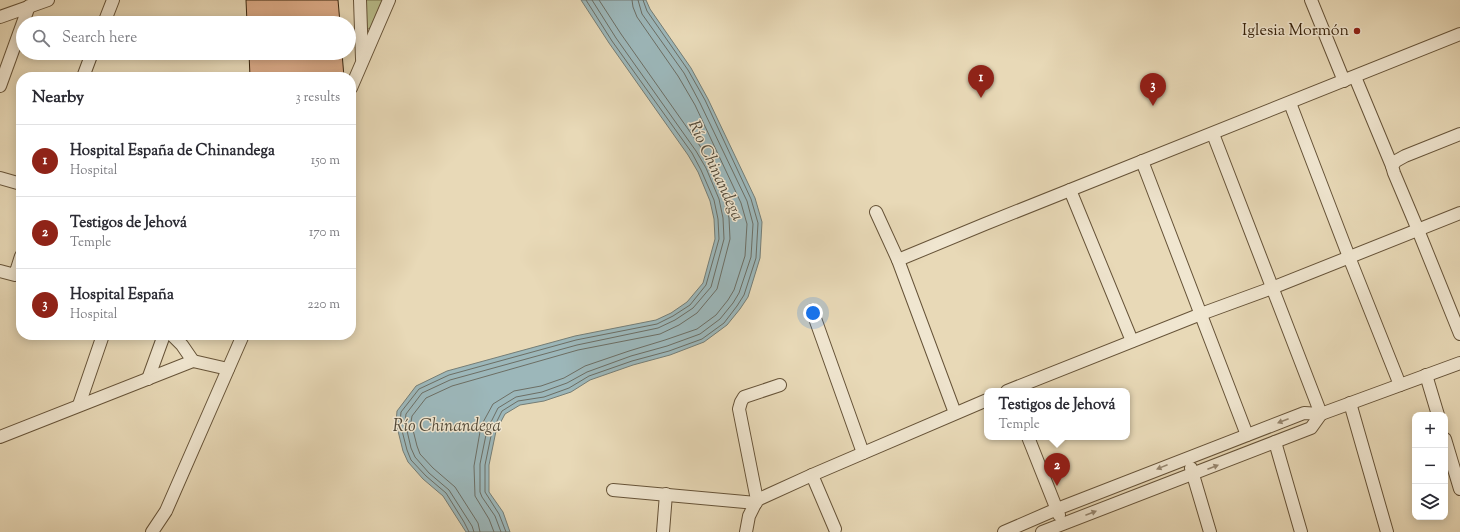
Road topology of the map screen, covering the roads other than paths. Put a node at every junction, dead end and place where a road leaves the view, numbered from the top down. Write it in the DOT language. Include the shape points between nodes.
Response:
graph roads {
  1 [pos="46,0"];
  2 [pos="113,0"];
  3 [pos="360,0"];
  4 [pos="389,0"];
  5 [pos="1311,0"];
  6 [pos="29,6"];
  7 [pos="25,16"];
  8 [pos="107,16"];
  9 [pos="0,17"];
  10 [pos="1460,36"];
  11 [pos="16,42"];
  12 [pos="89,60"];
  13 [pos="362,63"];
  14 [pos="85,72"];
  15 [pos="356,77"];
  16 [pos="1350,79"];
  17 [pos="0,86"];
  18 [pos="1290,103"];
  19 [pos="1213,134"];
  20 [pos="1460,134"];
  21 [pos="1142,161"];
  22 [pos="1392,166"];
  23 [pos="0,178"];
  24 [pos="16,183"];
  25 [pos="1070,190"];
  26 [pos="876,212"];
  27 [pos="1460,213"];
  28 [pos="1418,230"];
  29 [pos="1349,257"];
  30 [pos="898,260"];
  31 [pos="0,271"];
  32 [pos="16,272"];
  33 [pos="1272,288"];
  34 [pos="812,310"];
  35 [pos="1200,314"];
  36 [pos="1460,334"];
  37 [pos="101,340"];
  38 [pos="162,340"];
  39 [pos="177,340"];
  40 [pos="241,340"];
  41 [pos="1132,341"];
  42 [pos="193,361"];
  43 [pos="1460,363"];
  44 [pos="228,369"];
  45 [pos="1426,375"];
  46 [pos="148,378"];
  47 [pos="780,385"];
  48 [pos="1400,385"];
  49 [pos="1015,388"];
  50 [pos="984,401"];
  51 [pos="1350,403"];
  52 [pos="80,405"];
  53 [pos="1437,412"];
  54 [pos="955,413"];
  55 [pos="1321,414"];
  56 [pos="1247,435"];
  57 [pos="0,437"];
  58 [pos="1029,440"];
  59 [pos="1275,442"];
  60 [pos="1448,448"];
  61 [pos="863,453"];
  62 [pos="1187,458"];
  63 [pos="812,474"];
  64 [pos="1193,474"];
  65 [pos="1459,484"];
  66 [pos="613,490"];
  67 [pos="666,494"];
  68 [pos="756,502"];
  69 [pos="1057,509"];
  70 [pos="1038,517"];
  71 [pos="1063,524"];
  72 [pos="835,529"];
  73 [pos="152,532"];
  74 [pos="663,532"];
  75 [pos="746,532"];
  76 [pos="1004,532"];
  77 [pos="1043,532"];
  78 [pos="1210,532"];
  79 [pos="1301,532"];
  80 [pos="1388,532"];
  1 -- 6 [label="street"];
  2 -- 8 [label="street"];
  3 -- 13 [label="street"];
  4 -- 13 [label="street"];
  5 -- 16 [label="street"];
  6 -- 7 [label="street"];
  6 -- 9 [label="street"];
  10 -- 16 [label="street"];
  11 -- 17 [label="street"];
  12 -- 14 [label="street"];
  13 -- 15 [label="street"];
  16 -- 18 [label="street"];
  16 -- 22 [label="street"];
  18 -- 19 [label="street"];
  18 -- 29 [label="street"];
  19 -- 21 [label="street"];
  19 -- 33 [label="street"];
  20 -- 22 [label="street" via="1405,156"];
  21 -- 25 [label="street"];
  21 -- 35 [label="street"];
  22 -- 28 [label="street"];
  23 -- 24 [label="street"];
  25 -- 30 [label="street"];
  25 -- 41 [label="street"];
  26 -- 30 [label="street"];
  27 -- 28 [label="street"];
  28 -- 29 [label="street"];
  28 -- 36 [label="street"];
  29 -- 33 [label="street"];
  29 -- 48 [label="street"];
  30 -- 54 [label="street"];
  31 -- 32 [label="street" via="15,275"];
  33 -- 35 [label="street"];
  33 -- 55 [label="street"];
  34 -- 61 [label="street"];
  35 -- 41 [label="street"];
  35 -- 56 [label="street"];
  37 -- 52 [label="street"];
  38 -- 46 [label="street"];
  39 -- 42 [label="street"];
  40 -- 44 [label="street"];
  41 -- 49 [label="street"];
  42 -- 44 [label="street"];
  42 -- 46 [label="street"];
  43 -- 45 [label="street"];
  44 -- 73 [label="street" via="166,511"];
  45 -- 48 [label="street"];
  45 -- 53 [label="street"];
  46 -- 52 [label="street"];
  47 -- 68 [label="street" via="744,397 739,409"];
  48 -- 51 [label="street"];
  50 -- 54 [label="street"];
  51 -- 55 [label="street"];
  51 -- 80 [label="street"];
  52 -- 57 [label="street"];
  54 -- 61 [label="street"];
  55 -- 56 [label="street, one-way" via="1304,413"];
  55 -- 59 [label="street" via="1311,428"];
  56 -- 62 [label="street"];
  58 -- 69 [label="street"];
  64 -- 59 [label="street, one-way"];
  59 -- 79 [label="street"];
  60 -- 65 [label="street"];
  61 -- 63 [label="street"];
  62 -- 64 [label="street"];
  62 -- 69 [label="street, one-way"];
  63 -- 68 [label="street"];
  63 -- 72 [label="street"];
  71 -- 64 [label="street, one-way"];
  64 -- 78 [label="street"];
  66 -- 67 [label="street"];
  67 -- 68 [label="street"];
  67 -- 74 [label="street"];
  68 -- 75 [label="street" via="749,516"];
  69 -- 70 [label="street"];
  69 -- 71 [label="street"];
  70 -- 76 [label="street"];
  70 -- 77 [label="street"];
  71 -- 77 [label="street"];
}
